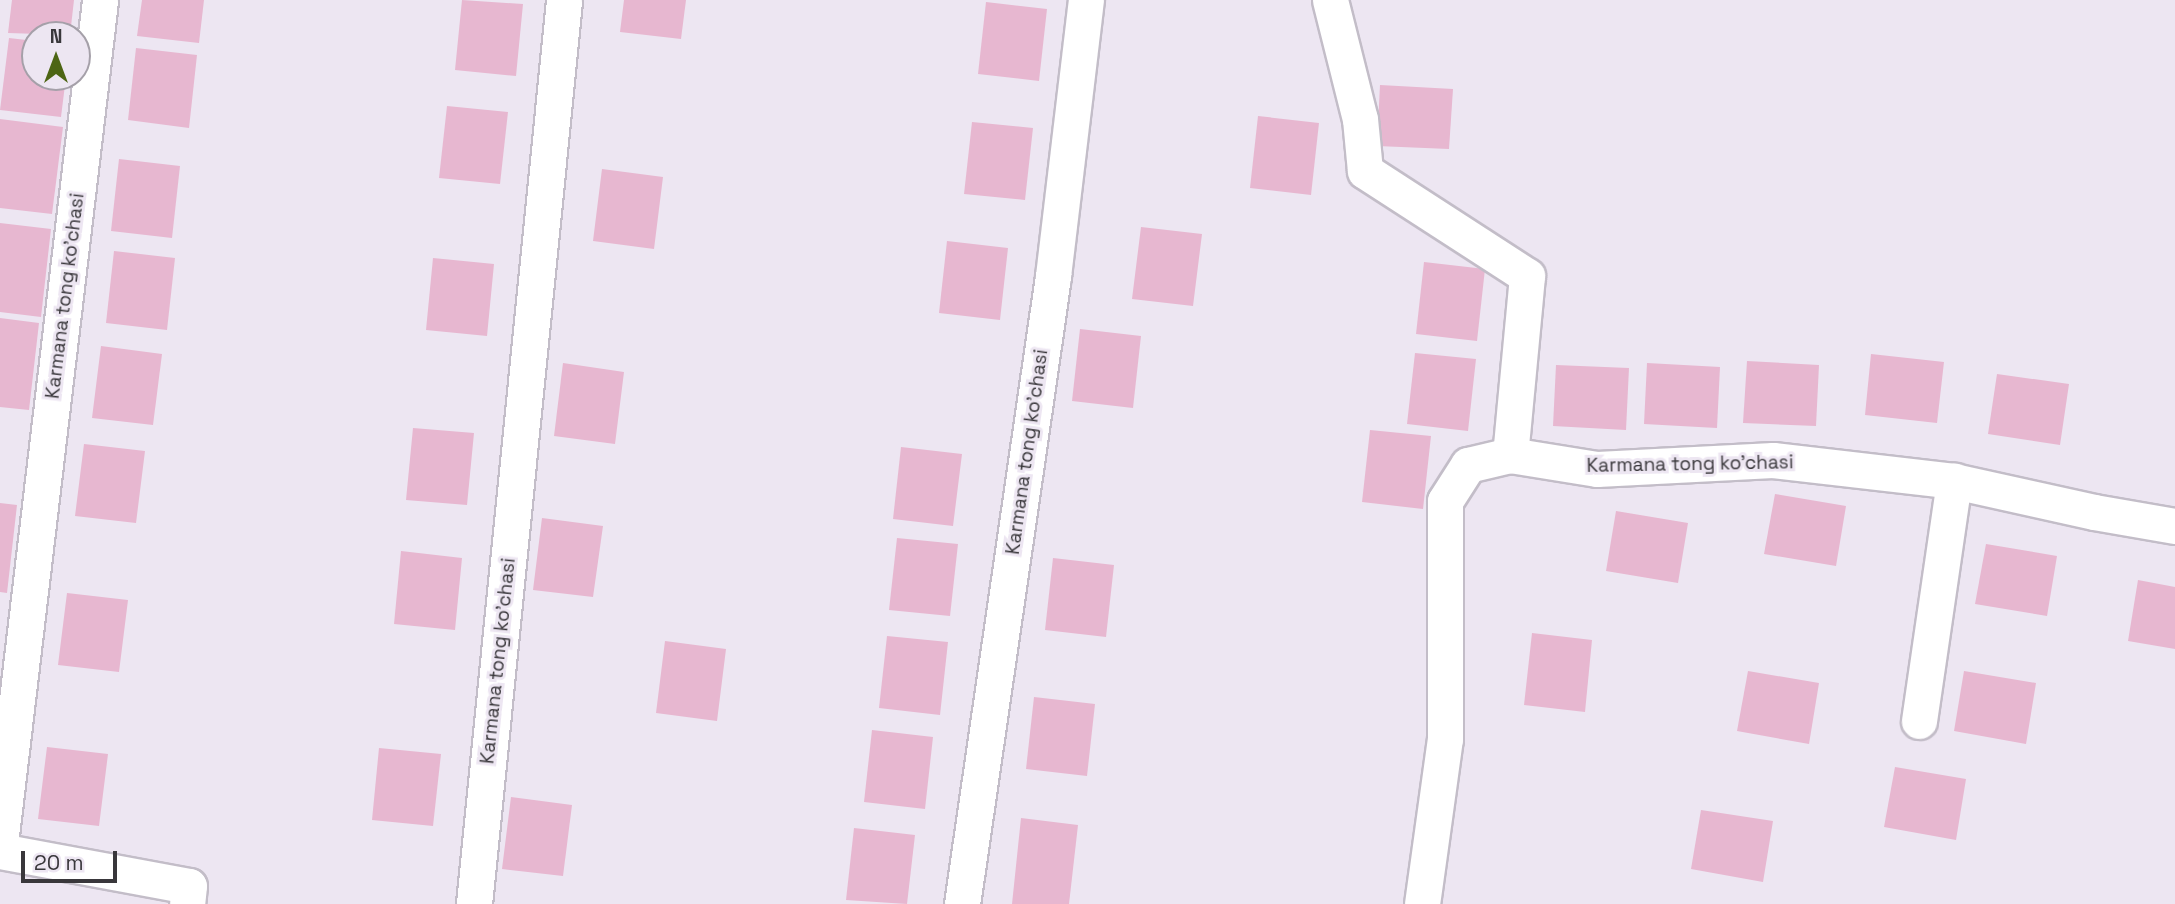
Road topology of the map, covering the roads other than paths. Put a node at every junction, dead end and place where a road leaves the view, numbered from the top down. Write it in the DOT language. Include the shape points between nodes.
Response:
graph roads {
  1 [pos="100,0"];
  2 [pos="564,0"];
  3 [pos="1086,0"];
  4 [pos="1330,0"];
  5 [pos="1510,455"];
  6 [pos="1954,481"];
  7 [pos="2175,526"];
  8 [pos="1919,721"];
  9 [pos="0,843"];
  10 [pos="0,851"];
  11 [pos="187,904"];
  12 [pos="474,904"];
  13 [pos="962,904"];
  14 [pos="1422,904"];
  1 -- 9 [label="street, Karmana tong ko'chasi"];
  2 -- 12 [label="street, Karmana tong ko'chasi"];
  3 -- 13 [label="street, Karmana tong ko'chasi" via="1052,276"];
  4 -- 5 [label="street" via="1360,118 1365,171 1527,276"];
  5 -- 6 [label="street, Karmana tong ko'chasi" via="1597,469 1773,460"];
  5 -- 14 [label="street, Karmana tong ko'chasi" via="1468,465 1445,501 1445,739"];
  6 -- 7 [label="street, Karmana tong ko'chasi"];
  6 -- 8 [label="street"];
  10 -- 11 [label="street" via="189,886"];
}
